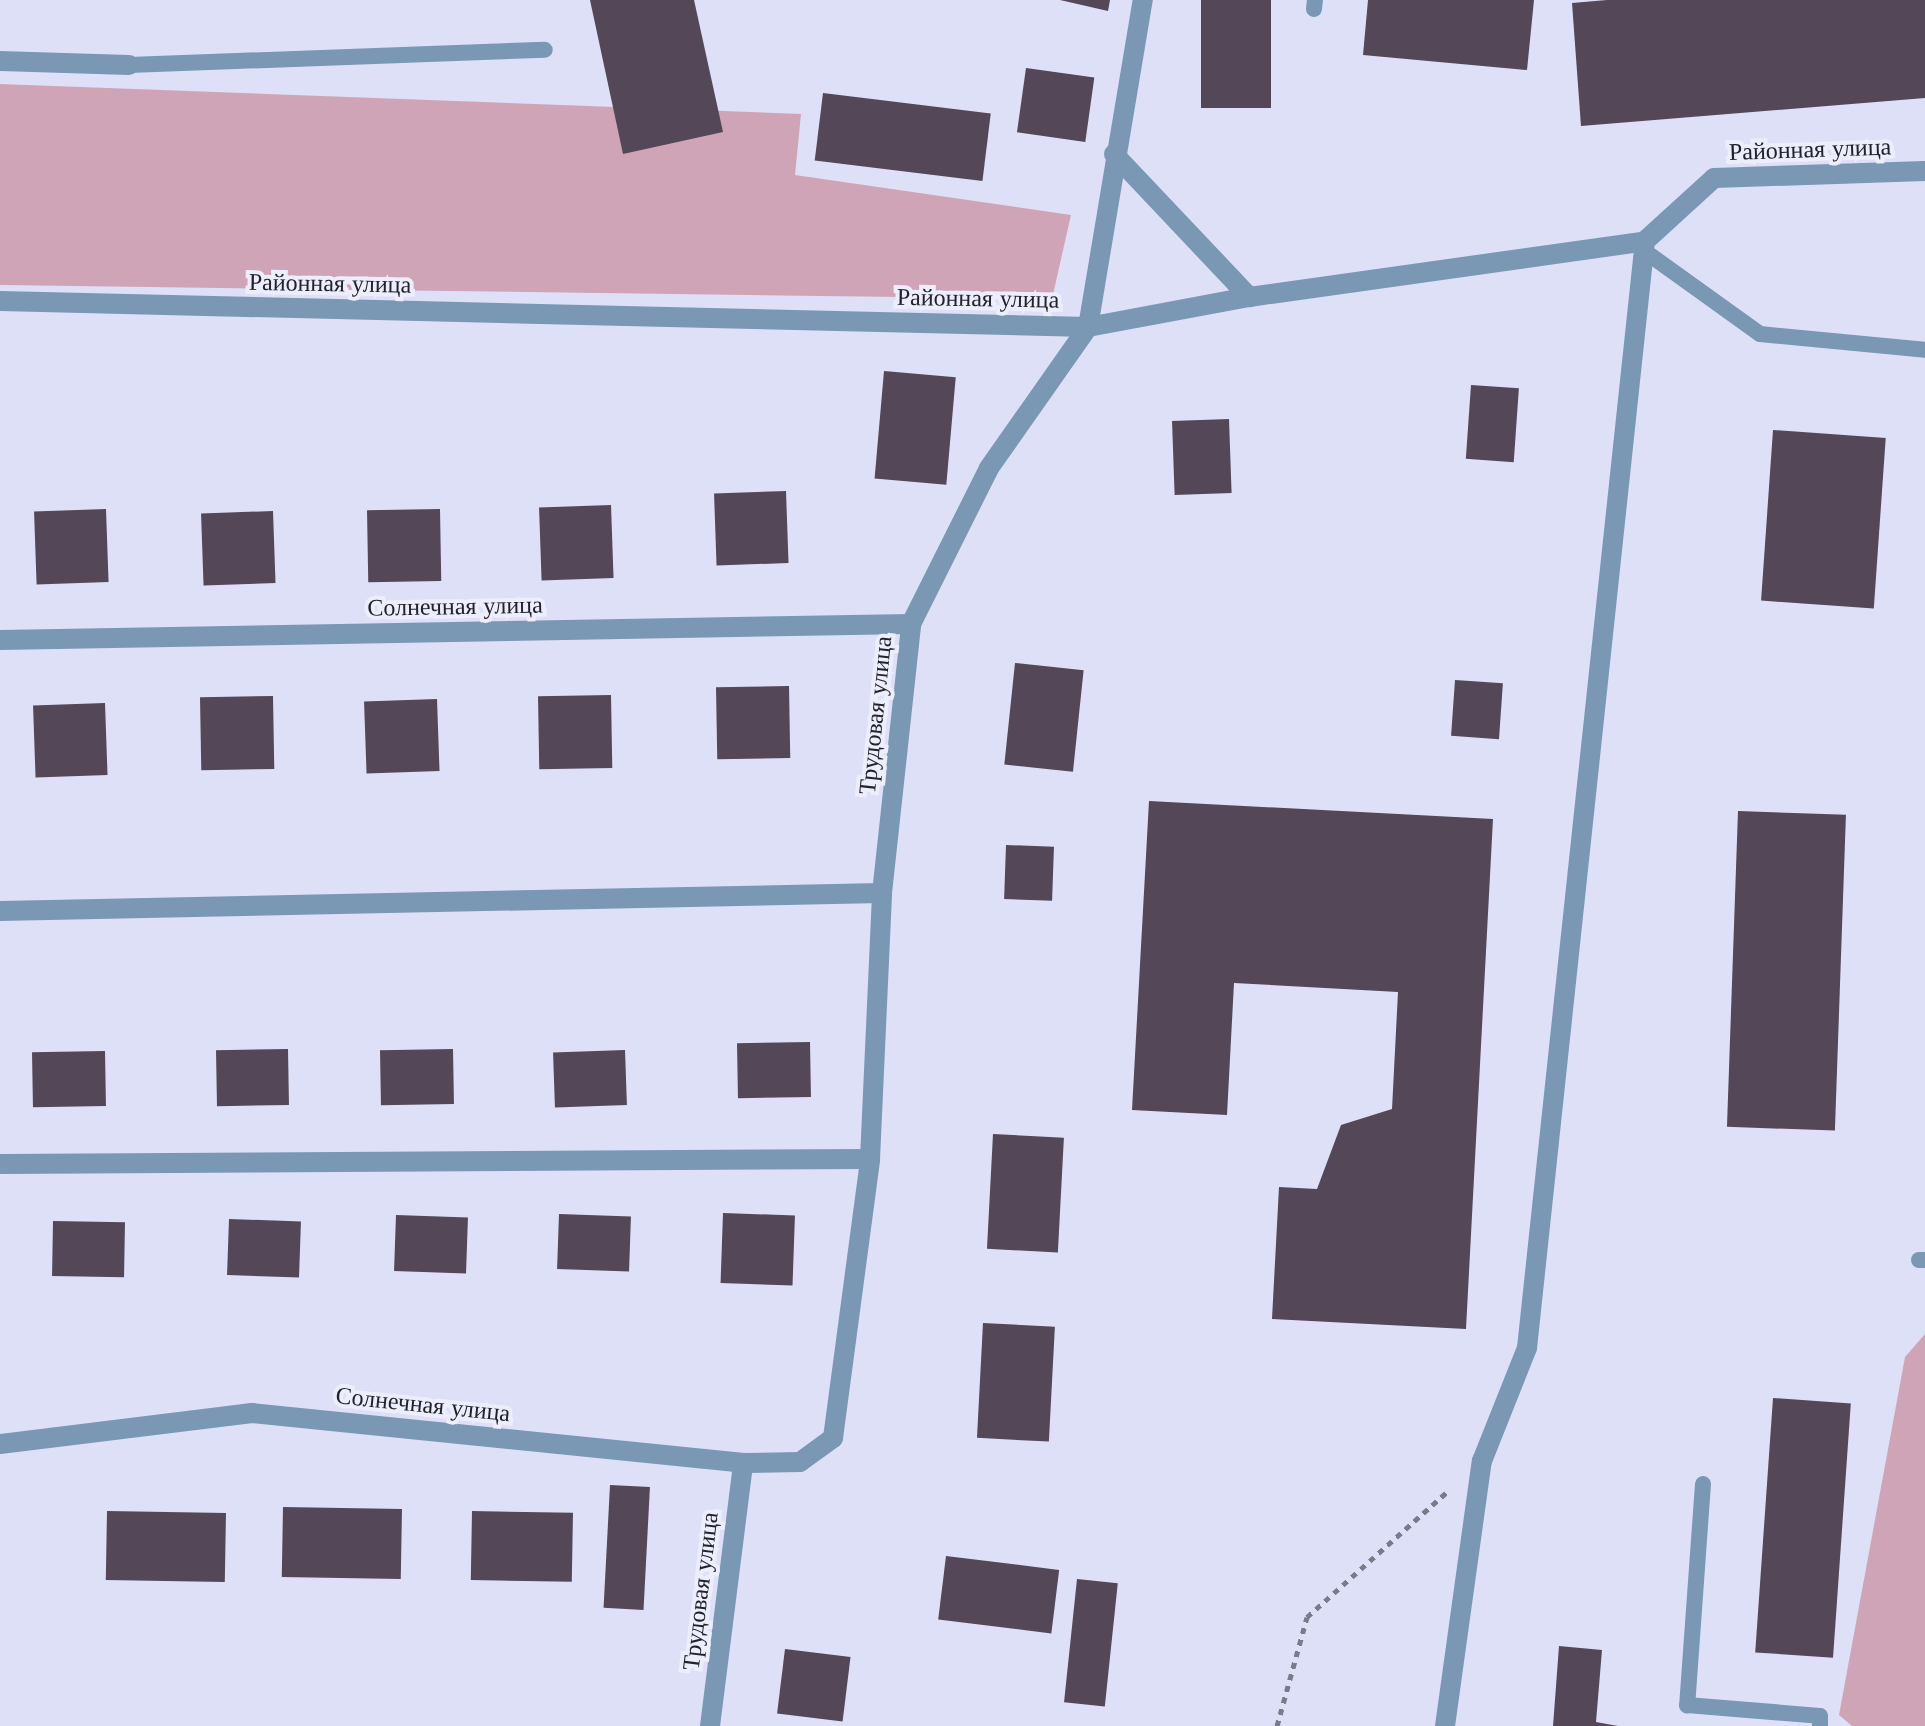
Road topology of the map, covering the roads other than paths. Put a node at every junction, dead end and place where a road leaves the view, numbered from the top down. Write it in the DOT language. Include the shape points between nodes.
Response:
graph roads {
  1 [pos="1143,0"];
  2 [pos="545,50"];
  3 [pos="0,61"];
  4 [pos="129,65"];
  5 [pos="1114,154"];
  6 [pos="1925,171"];
  7 [pos="1644,246"];
  8 [pos="1249,297"];
  9 [pos="0,301"];
  10 [pos="1088,327"];
  11 [pos="1925,350"];
  12 [pos="911,624"];
  13 [pos="0,640"];
  14 [pos="882,893"];
  15 [pos="0,911"];
  16 [pos="870,1159"];
  17 [pos="0,1164"];
  18 [pos="833,1438"];
  19 [pos="0,1444"];
  20 [pos="743,1463"];
  21 [pos="1703,1484"];
  22 [pos="710,1726"];
  23 [pos="1445,1726"];
  24 [pos="1820,1726"];
  1 -- 5 [label="street, Трудовая улица"];
  2 -- 4 [label="lane"];
  3 -- 4 [label="street"];
  5 -- 8 [label="street"];
  5 -- 10 [label="street, Трудовая улица"];
  6 -- 7 [label="street, Районная улица" via="1714,178"];
  7 -- 8 [label="street, Районная улица"];
  7 -- 11 [label="lane" via="1760,334"];
  7 -- 23 [label="street" via="1527,1348 1482,1461"];
  8 -- 10 [label="street, Районная улица"];
  9 -- 10 [label="street, Районная улица"];
  10 -- 12 [label="street, Трудовая улица" via="989,468"];
  12 -- 13 [label="street, Солнечная улица"];
  12 -- 14 [label="street, Трудовая улица"];
  14 -- 15 [label="street"];
  14 -- 16 [label="street, Трудовая улица"];
  16 -- 17 [label="street"];
  16 -- 18 [label="street, Трудовая улица"];
  18 -- 20 [label="street, Солнечная улица" via="800,1462"];
  19 -- 20 [label="street, Солнечная улица" via="252,1413"];
  20 -- 22 [label="street, Трудовая улица"];
  21 -- 24 [label="lane" via="1687,1705 1820,1716"];
}
